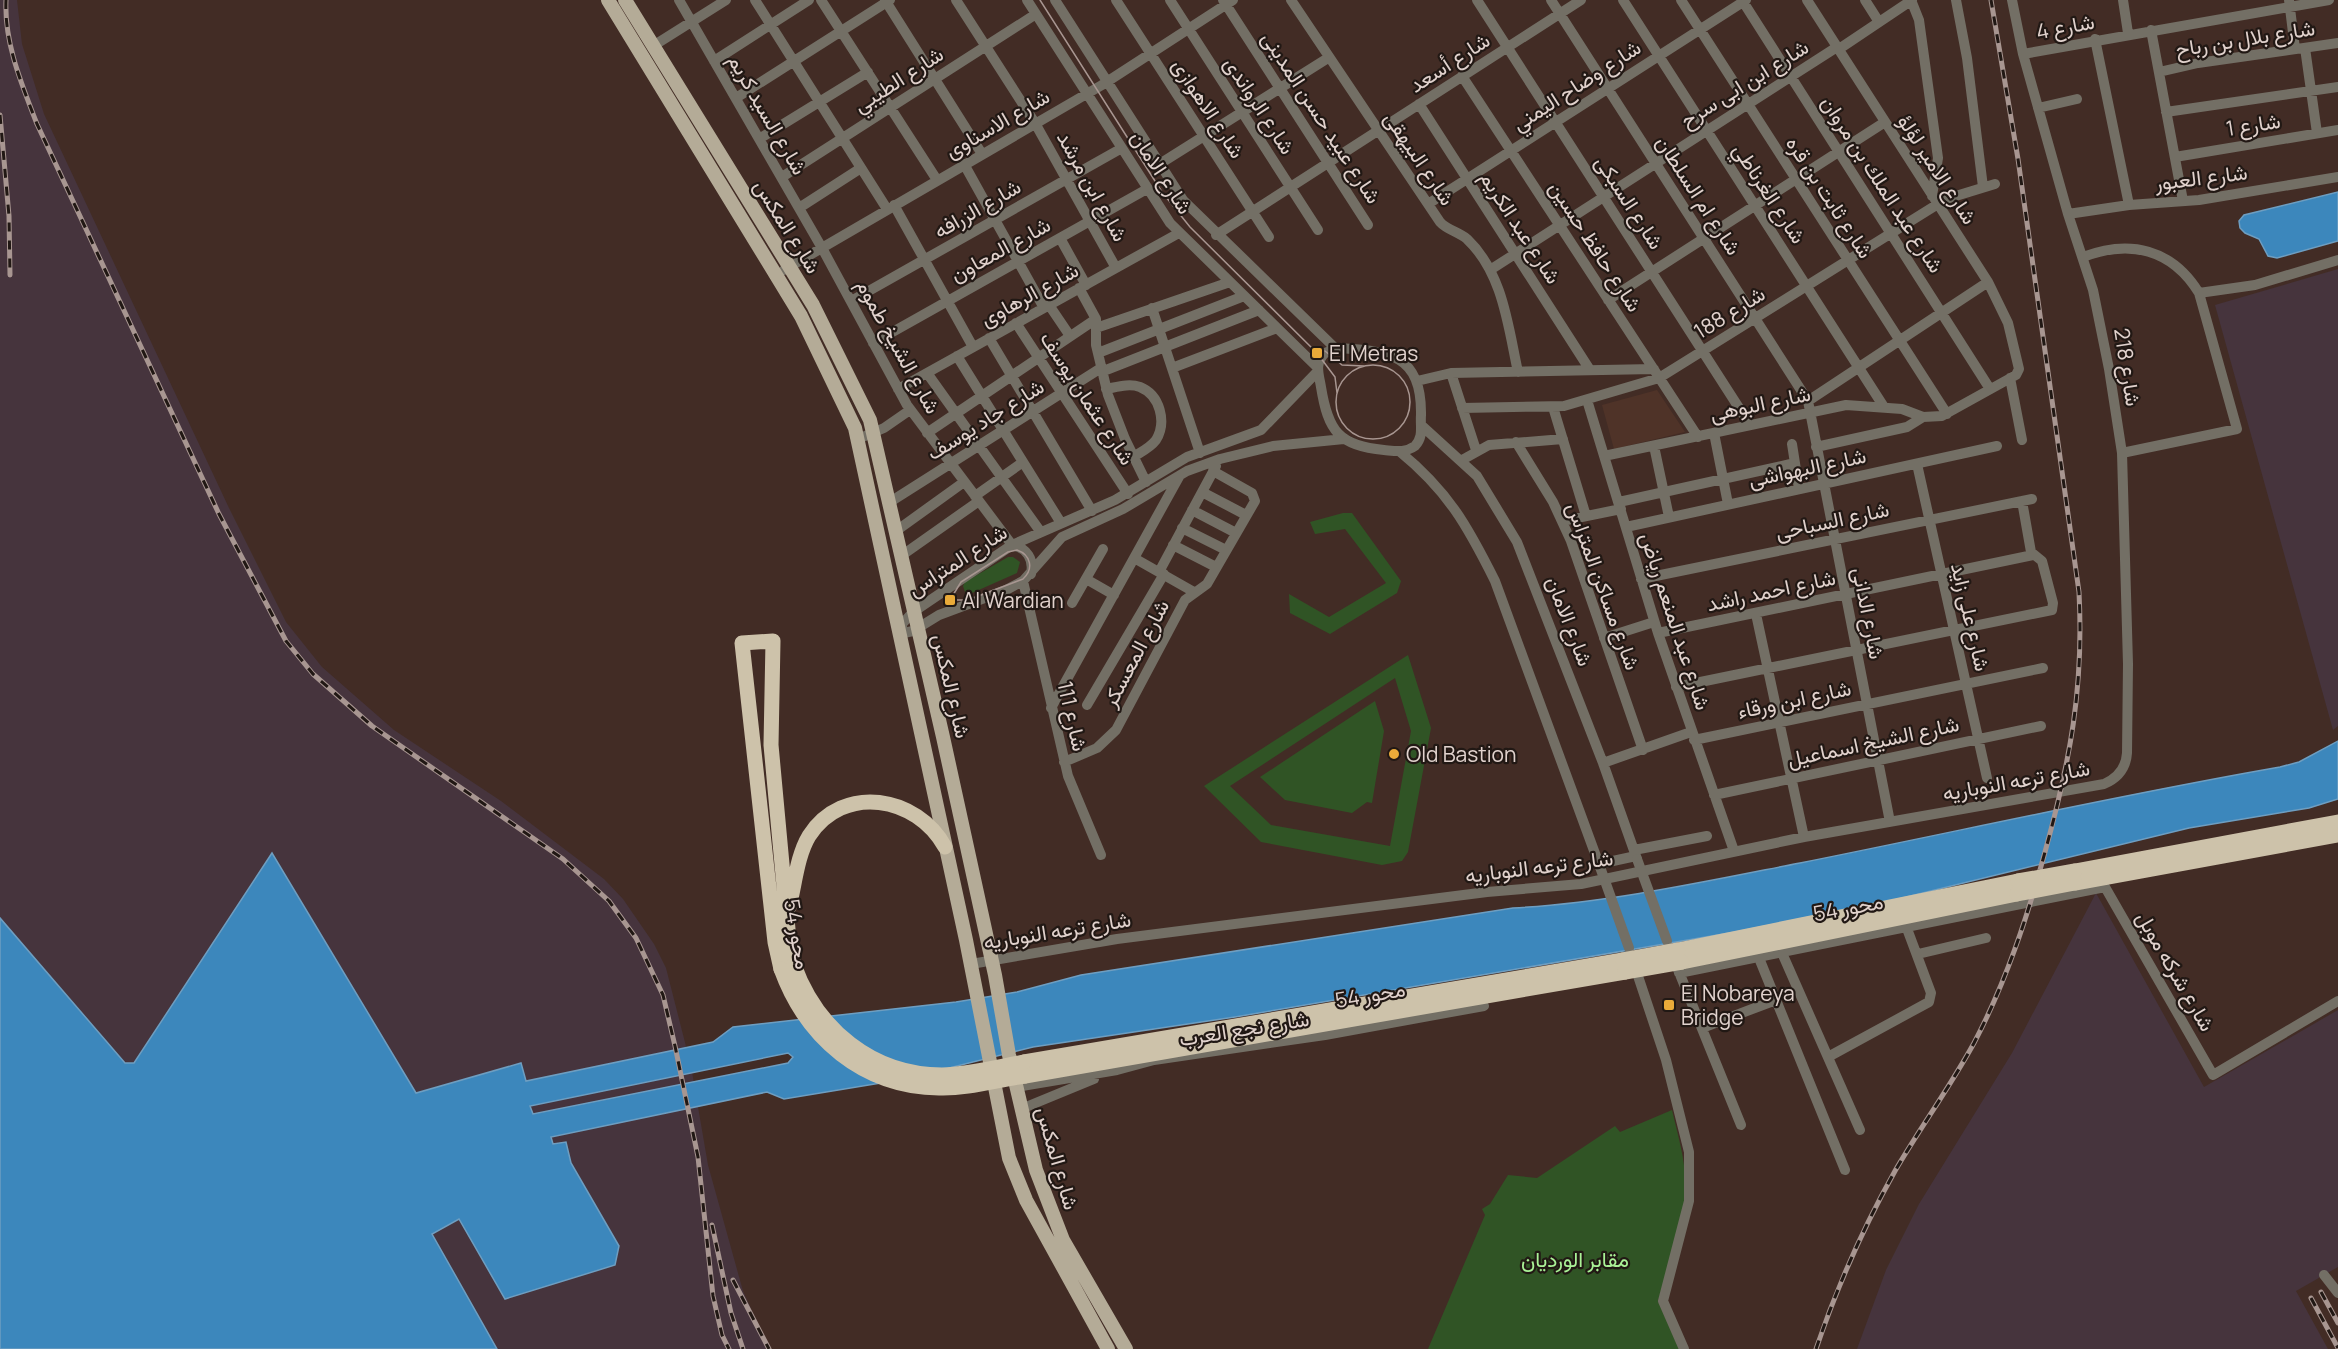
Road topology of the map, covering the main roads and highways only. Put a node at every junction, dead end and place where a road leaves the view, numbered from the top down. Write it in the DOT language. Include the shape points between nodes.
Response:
graph roads {
  1 [pos="608,0"];
  2 [pos="625,0"];
  3 [pos="943,737"];
  4 [pos="922,742"];
  5 [pos="2338,822"];
  6 [pos="2338,835"];
  7 [pos="945,847"];
  8 [pos="2075,877"];
  9 [pos="786,918"];
  10 [pos="788,967"];
  11 [pos="1022,1075"];
  12 [pos="1122,1347"];
  13 [pos="1108,1349"];
  1 -- 4 [label="main road, شارع المكس" via="776,274 850,416"];
  2 -- 3 [label="main road, شارع المكس" via="789,267 866,409"];
  3 -- 4 [label="main road"];
  3 -- 11 [label="main road, شارع المكس" via="1009,1055"];
  4 -- 7 [label="main road, شارع المكس"];
  5 -- 8 [label="highway, محور 54"];
  6 -- 8 [label="highway, محور 54"];
  7 -- 9 [label="highway" via="928,823 900,806 866,801 844,807 825,819 804,846"];
  7 -- 13 [label="main road, شارع المكس" via="1015,1176"];
  8 -- 11 [label="highway, محور 54, bridge" via="1676,956 1626,960"];
  9 -- 10 [label="highway, محور 54"];
  9 -- 10 [label="highway, محور 54" via="771,745 773,641 742,643 775,942"];
  10 -- 11 [label="highway, محور 54, bridge" via="823,1020 852,1047 877,1060 903,1070 940,1075"];
  11 -- 12 [label="main road, شارع المكس" via="1021,1109 1054,1222"];
}
